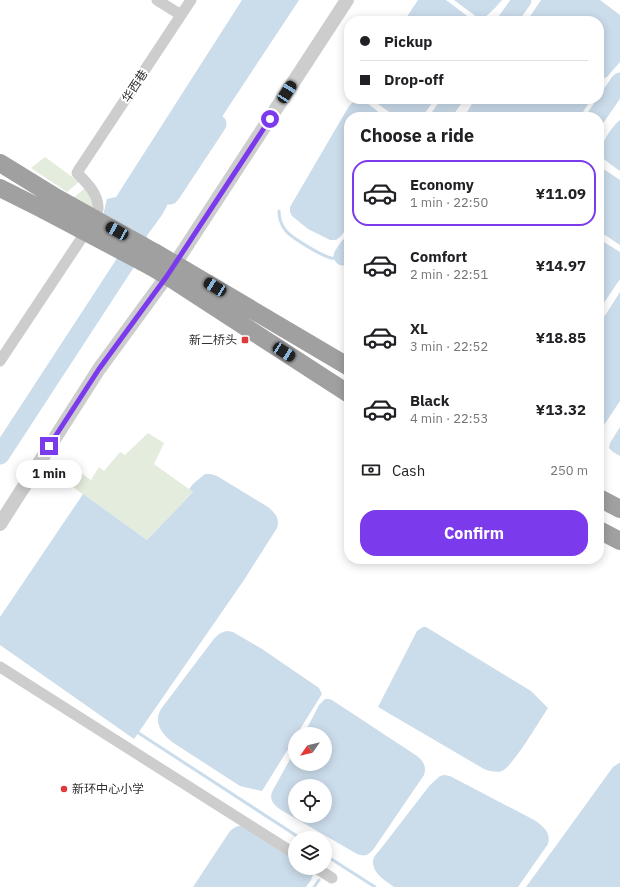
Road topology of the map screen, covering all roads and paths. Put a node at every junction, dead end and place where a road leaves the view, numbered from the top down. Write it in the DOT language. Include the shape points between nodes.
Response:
graph roads {
  1 [pos="157,0"];
  2 [pos="191,0"];
  3 [pos="347,0"];
  4 [pos="181,15"];
  5 [pos="0,163"];
  6 [pos="0,188"];
  7 [pos="48,202"];
  8 [pos="171,270"];
  9 [pos="0,361"];
  10 [pos="344,364"];
  11 [pos="344,391"];
  12 [pos="604,501"];
  13 [pos="620,509"];
  14 [pos="0,524"];
  15 [pos="604,533"];
  16 [pos="620,541"];
  17 [pos="0,667"];
  18 [pos="288,850"];
  19 [pos="327,875"];
  20 [pos="332,878"];
  1 -- 4 [label="street"];
  2 -- 4 [label="street, 华西巷"];
  3 -- 8 [label="street"];
  4 -- 9 [label="street, 华西巷" via="78,172 95,196 98,209 95,217"];
  5 -- 7 [label="highway"];
  6 -- 7 [label="highway"];
  7 -- 8 [label="highway, bridge"];
  8 -- 10 [label="highway"];
  8 -- 11 [label="highway"];
  8 -- 14 [label="street" via="99,369"];
  12 -- 13 [label="highway"];
  15 -- 16 [label="highway"];
  17 -- 18 [label="street"];
  19 -- 20 [label="street"];
}
